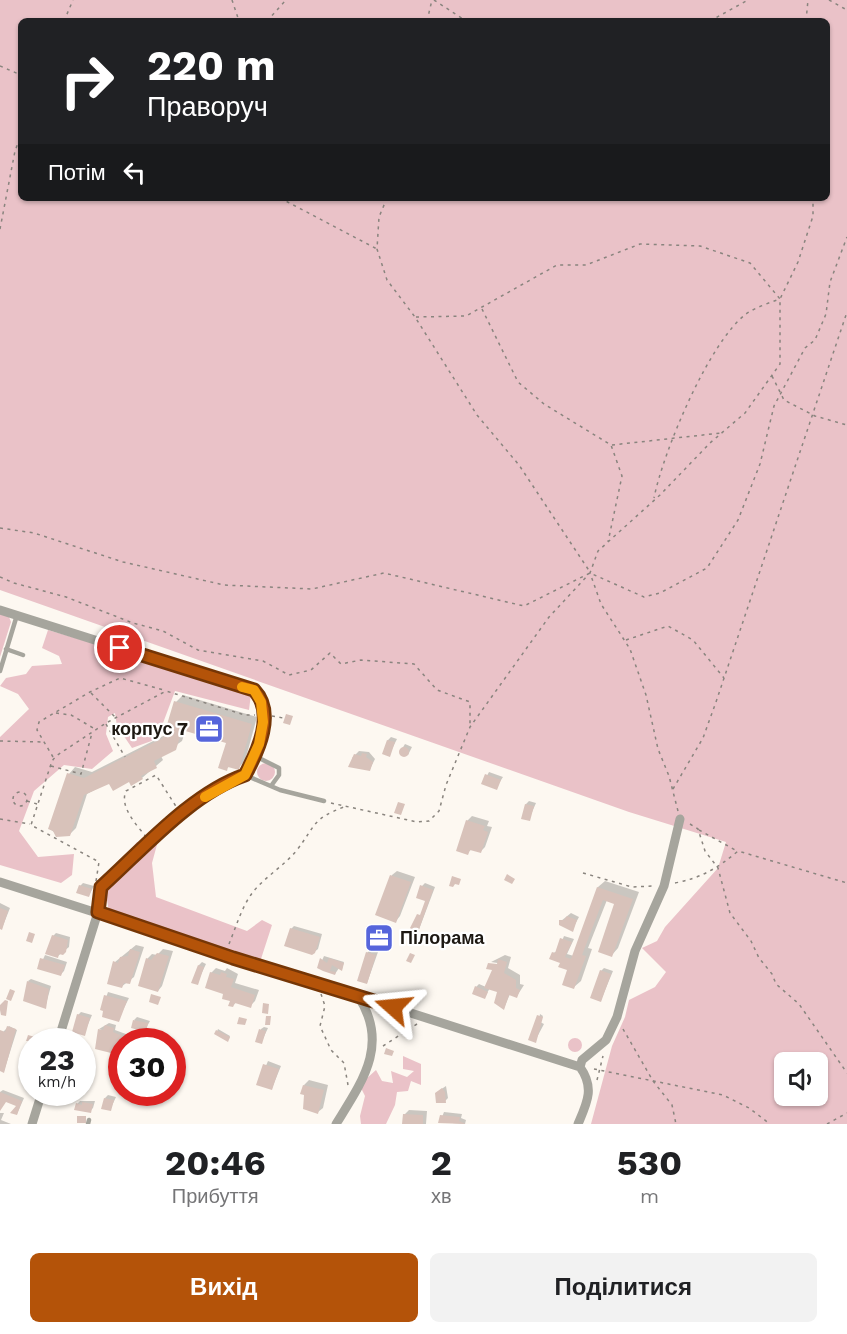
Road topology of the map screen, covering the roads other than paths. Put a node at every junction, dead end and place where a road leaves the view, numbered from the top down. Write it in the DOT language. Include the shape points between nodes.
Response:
graph roads {
  1 [pos="0,610"];
  2 [pos="17,615"];
  3 [pos="6,649"];
  4 [pos="23,655"];
  5 [pos="0,671"];
  6 [pos="254,690"];
  7 [pos="255,756"];
  8 [pos="245,775"];
  9 [pos="271,786"];
  10 [pos="324,801"];
  11 [pos="680,819"];
  12 [pos="0,882"];
  13 [pos="98,912"];
  14 [pos="358,996"];
  15 [pos="62,1028"];
  16 [pos="580,1067"];
  17 [pos="38,1106"];
  18 [pos="32,1124"];
  19 [pos="336,1124"];
  20 [pos="578,1124"];
  1 -- 2 [label="street"];
  2 -- 3 [label="lane"];
  2 -- 6 [label="street"];
  3 -- 4 [label="lane"];
  3 -- 5 [label="lane"];
  6 -- 7 [label="lane" via="263,714 263,733"];
  7 -- 8 [label="lane"];
  7 -- 9 [label="lane" via="279,768"];
  8 -- 9 [label="lane"];
  8 -- 13 [label="lane" via="226,783 181,814 101,887"];
  9 -- 10 [label="lane"];
  11 -- 16 [label="street" via="664,886 635,951 617,1017 606,1040 582,1060"];
  12 -- 13 [label="street"];
  13 -- 14 [label="street"];
  13 -- 15 [label="street"];
  14 -- 16 [label="street"];
  14 -- 19 [label="street" via="369,1015 371,1056"];
  16 -- 20 [label="street" via="589,1085 589,1096"];
  17 -- 18 [label="street"];
}
